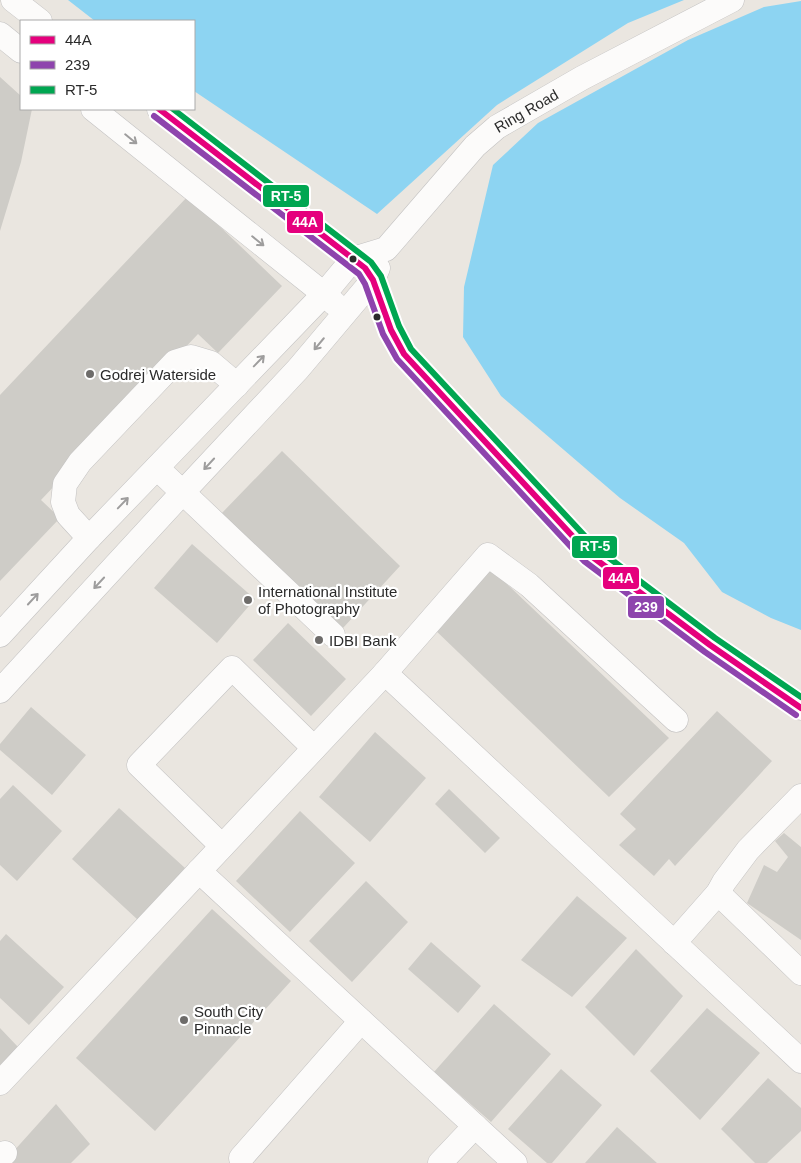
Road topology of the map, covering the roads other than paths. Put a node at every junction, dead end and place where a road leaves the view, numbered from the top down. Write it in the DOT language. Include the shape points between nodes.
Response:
graph roads {
  1 [pos="13,0"];
  2 [pos="732,0"];
  3 [pos="39,20"];
  4 [pos="0,34"];
  5 [pos="20,51"];
  6 [pos="94,110"];
  7 [pos="160,110"];
  8 [pos="386,249"];
  9 [pos="353,258"];
  10 [pos="373,280"];
  11 [pos="324,294"];
  12 [pos="345,313"];
  13 [pos="236,385"];
  14 [pos="157,468"];
  15 [pos="183,492"];
  16 [pos="89,538"];
  17 [pos="0,635"];
  18 [pos="333,635"];
  19 [pos="385,673"];
  20 [pos="0,691"];
  21 [pos="801,708"];
  22 [pos="676,720"];
  23 [pos="314,748"];
  24 [pos="801,796"];
  25 [pos="222,846"];
  26 [pos="199,871"];
  27 [pos="718,893"];
  28 [pos="674,943"];
  29 [pos="801,973"];
  30 [pos="361,1021"];
  31 [pos="801,1062"];
  32 [pos="0,1083"];
  33 [pos="475,1126"];
  34 [pos="241,1158"];
  35 [pos="440,1163"];
  36 [pos="515,1163"];
  1 -- 3 [label="street"];
  2 -- 8 [label="street, Ring Road" via="582,78 497,127 475,146"];
  4 -- 5 [label="street"];
  6 -- 11 [label="street, one-way"];
  7 -- 9 [label="street"];
  8 -- 9 [label="street"];
  8 -- 10 [label="street, Ring Road"];
  9 -- 10 [label="street"];
  9 -- 11 [label="street"];
  10 -- 12 [label="street, Ring Road"];
  10 -- 21 [label="street" via="391,330 404,354 590,555"];
  11 -- 12 [label="street"];
  13 -- 11 [label="street, one-way"];
  12 -- 15 [label="street, Ring Road, one-way" via="298,370"];
  13 -- 14 [label="street"];
  13 -- 16 [label="street" via="211,363 192,357 175,362 80,462 65,484 63,502 68,515"];
  14 -- 15 [label="street"];
  16 -- 14 [label="street, one-way"];
  15 -- 18 [label="street"];
  15 -- 20 [label="street, Ring Road, one-way"];
  17 -- 16 [label="street, one-way"];
  19 -- 22 [label="street" via="488,555 529,585"];
  19 -- 23 [label="street"];
  19 -- 28 [label="street"];
  23 -- 25 [label="street"];
  23 -- 25 [label="street" via="232,668 139,766"];
  24 -- 27 [label="street" via="748,850"];
  25 -- 26 [label="street"];
  26 -- 30 [label="street"];
  26 -- 32 [label="street"];
  27 -- 28 [label="street"];
  27 -- 29 [label="street"];
  28 -- 31 [label="street"];
  30 -- 33 [label="street"];
  30 -- 34 [label="street"];
  33 -- 35 [label="street"];
  33 -- 36 [label="street"];
}
